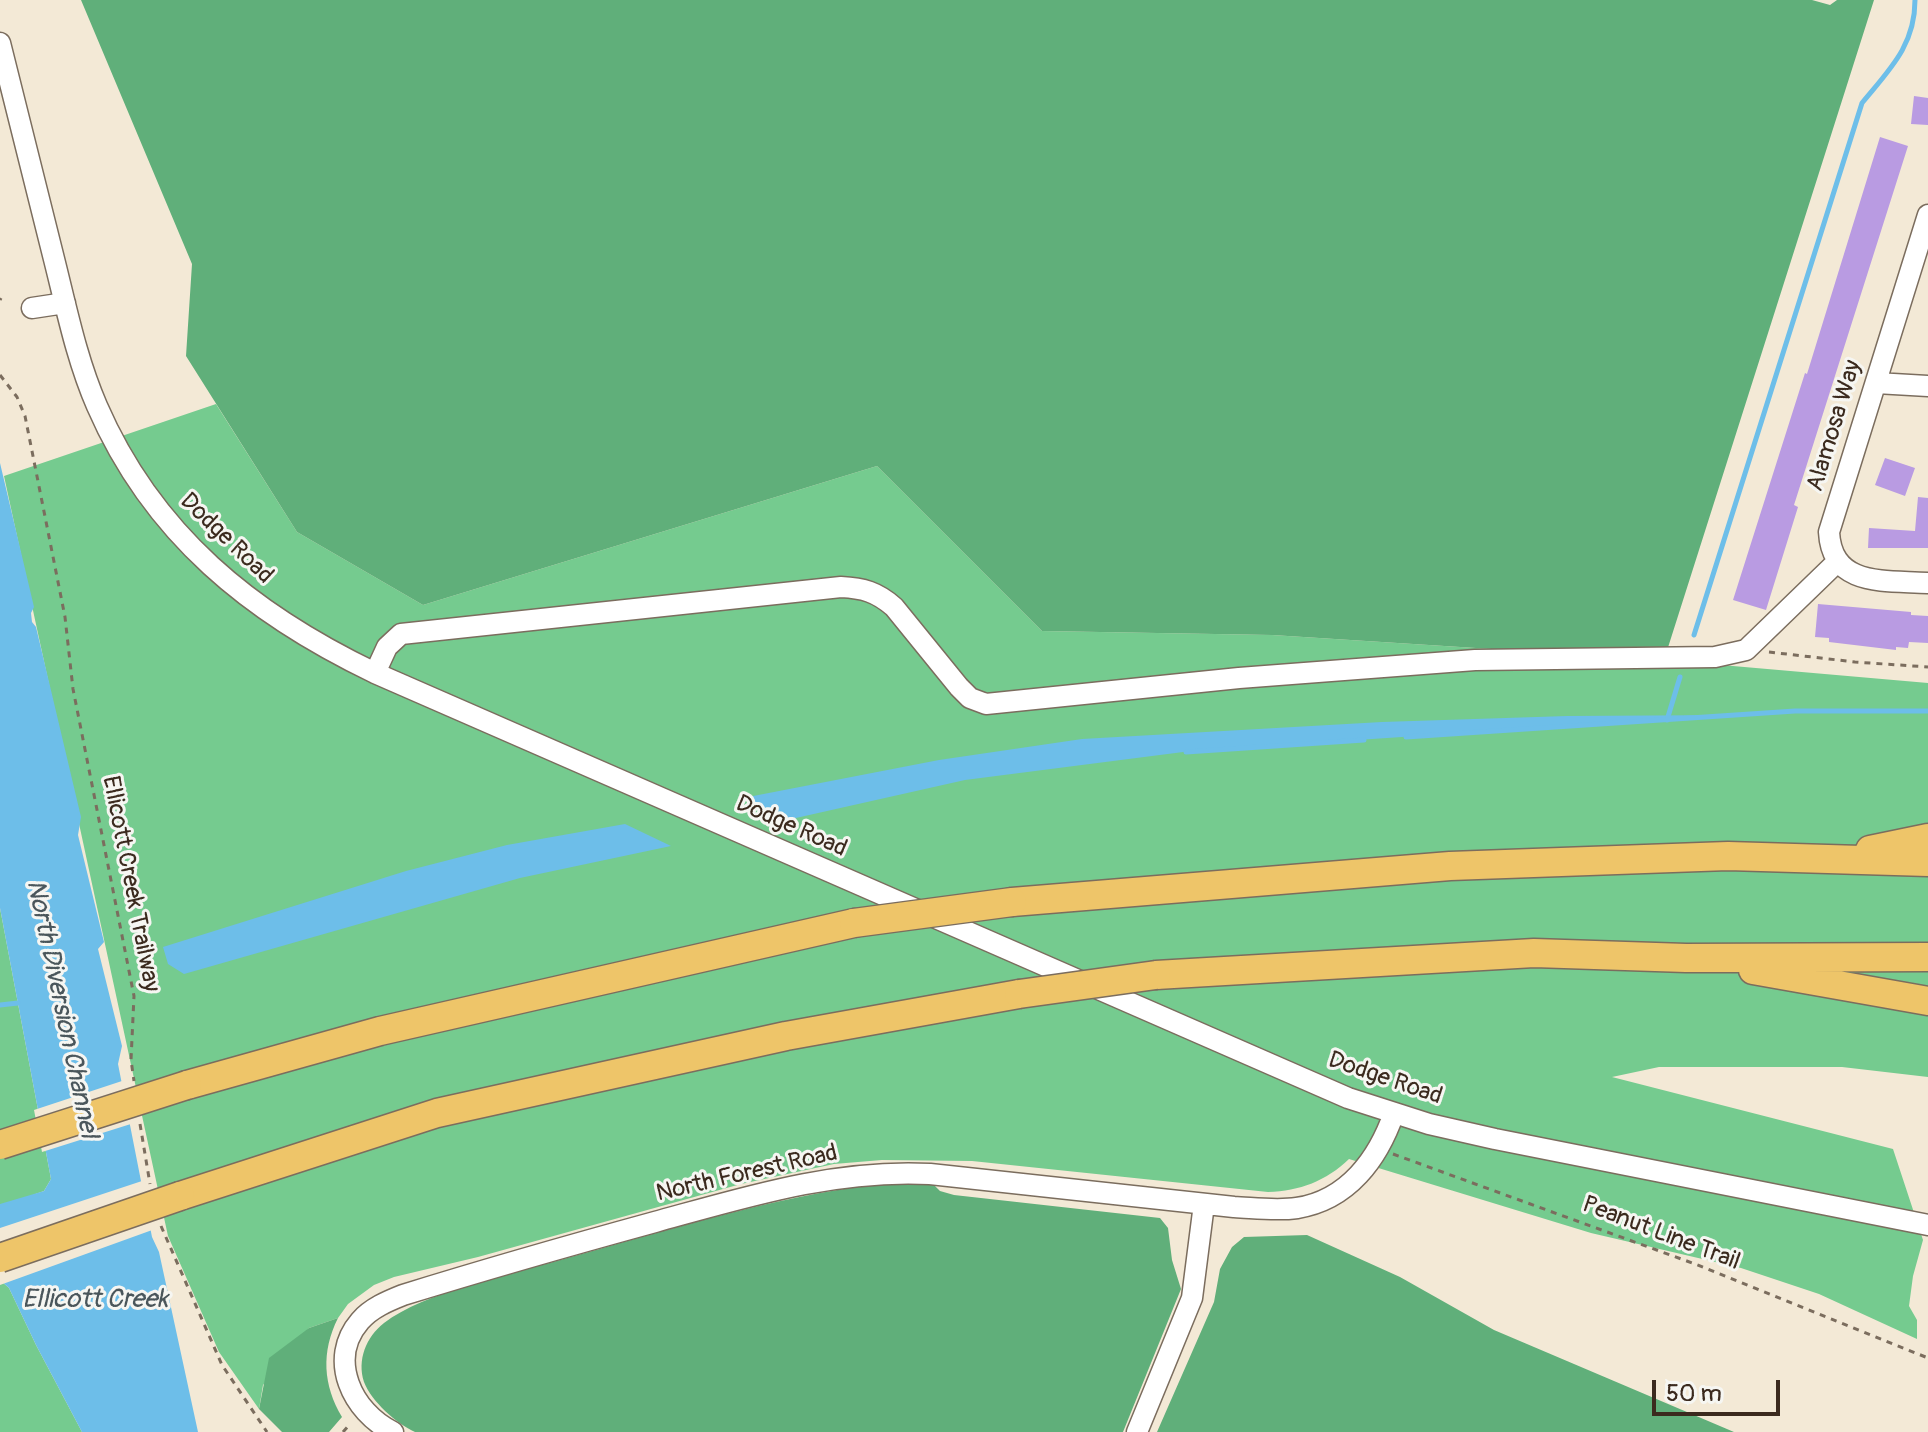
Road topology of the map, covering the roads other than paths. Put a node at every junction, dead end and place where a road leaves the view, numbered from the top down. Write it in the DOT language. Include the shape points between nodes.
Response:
graph roads {
  1 [pos="0,43"];
  2 [pos="1928,215"];
  3 [pos="65,303"];
  4 [pos="32,308"];
  5 [pos="1876,383"];
  6 [pos="1928,386"];
  7 [pos="1837,562"];
  8 [pos="1928,583"];
  9 [pos="375,673"];
  10 [pos="1928,838"];
  11 [pos="1823,859"];
  12 [pos="1928,862"];
  13 [pos="1928,957"];
  14 [pos="1686,958"];
  15 [pos="1928,1001"];
  16 [pos="1394,1113"];
  17 [pos="0,1145"];
  18 [pos="1204,1204"];
  19 [pos="1928,1225"];
  20 [pos="0,1258"];
  21 [pos="393,1432"];
  22 [pos="1137,1432"];
  1 -- 3 [label="street, Dodge Road"];
  2 -- 5 [label="street, Alamosa Way"];
  3 -- 4 [label="street"];
  3 -- 9 [label="street, Dodge Road" via="78,354 118,449 186,542 287,627"];
  5 -- 6 [label="street"];
  5 -- 7 [label="street, Alamosa Way" via="1829,532"];
  7 -- 8 [label="street" via="1868,579"];
  7 -- 9 [label="street" via="1746,650 1715,657 1475,660 986,704 959,687 882,596 841,587 401,634 387,647"];
  9 -- 16 [label="street, Dodge Road" via="1202,1035"];
  10 -- 11 [label="highway"];
  11 -- 12 [label="highway"];
  11 -- 17 [label="highway, bridge" via="1728,856 1450,866 1012,902 854,923 380,1031"];
  13 -- 14 [label="highway"];
  14 -- 15 [label="highway"];
  14 -- 20 [label="highway, bridge" via="1534,953 1156,975 1019,994 786,1036 437,1113"];
  16 -- 18 [label="street, North Forest Road" via="1368,1166 1348,1185 1312,1205 1275,1209"];
  16 -- 19 [label="street, Dodge Road" via="1495,1139"];
  18 -- 21 [label="street, North Forest Road" via="880,1173 789,1186 575,1244 403,1295 360,1320 346,1351 349,1387 364,1411"];
  18 -- 22 [label="street" via="1192,1298"];
}
